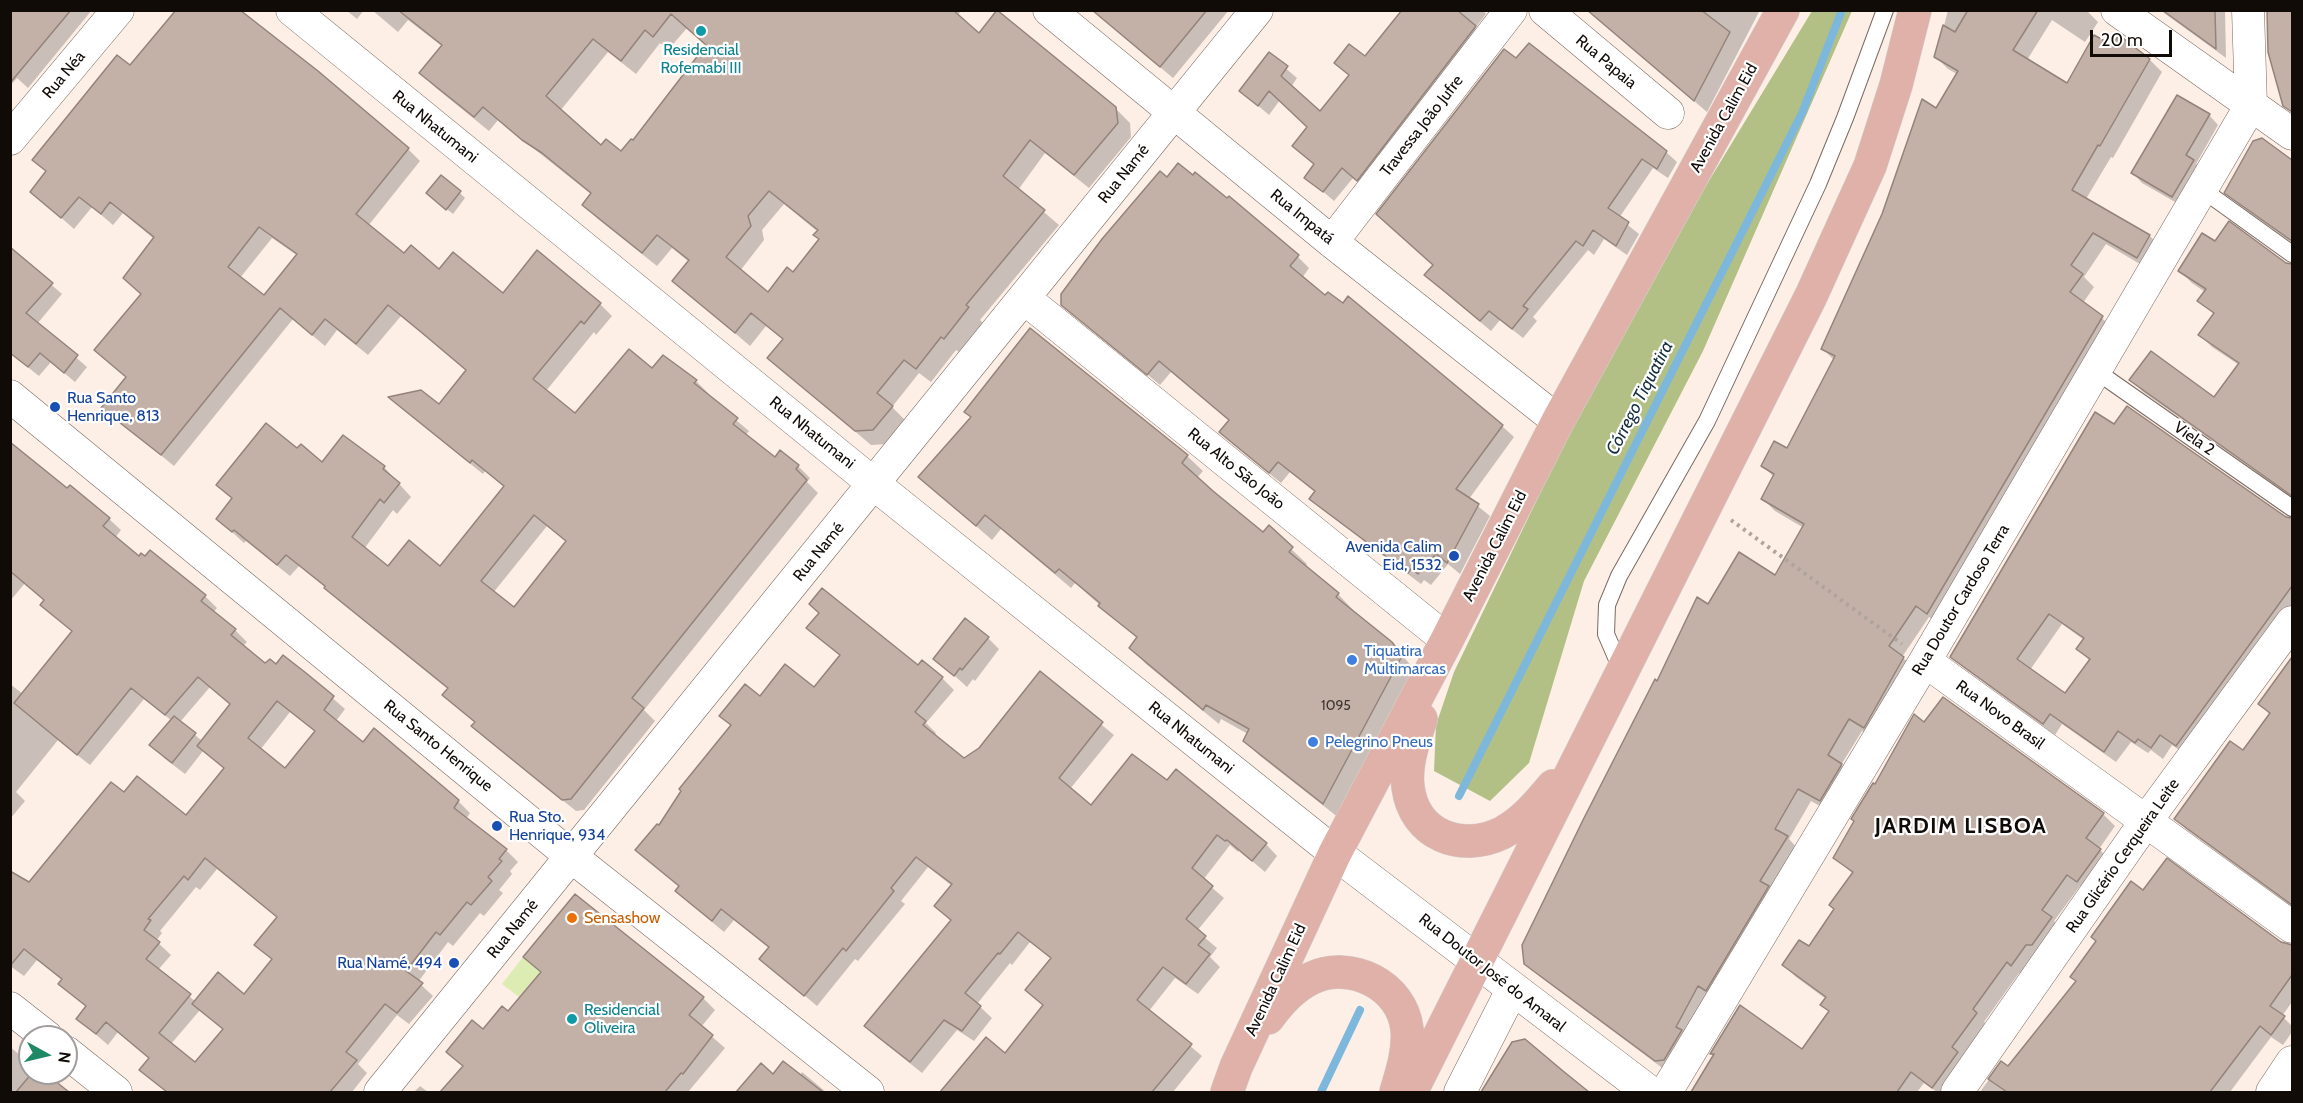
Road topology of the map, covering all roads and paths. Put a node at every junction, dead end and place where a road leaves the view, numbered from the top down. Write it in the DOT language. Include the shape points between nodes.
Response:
graph roads {
  1 [pos="118,10"];
  2 [pos="292,10"];
  3 [pos="1048,10"];
  4 [pos="1257,10"];
  5 [pos="1511,10"];
  6 [pos="1545,10"];
  7 [pos="1783,10"];
  8 [pos="1885,10"];
  9 [pos="1915,10"];
  10 [pos="2117,10"];
  11 [pos="2248,10"];
  12 [pos="2252,105"];
  13 [pos="1174,112"];
  14 [pos="1668,114"];
  15 [pos="2292,134"];
  16 [pos="10,139"];
  17 [pos="2204,190"];
  18 [pos="1332,242"];
  19 [pos="2292,254"];
  20 [pos="1024,298"];
  21 [pos="2096,371"];
  22 [pos="10,396"];
  23 [pos="1558,421"];
  24 [pos="874,484"];
  25 [pos="1708,504"];
  26 [pos="2292,508"];
  27 [pos="2292,622"];
  28 [pos="1447,640"];
  29 [pos="1925,661"];
  30 [pos="1622,671"];
  31 [pos="1580,754"];
  32 [pos="2146,821"];
  33 [pos="1335,853"];
  34 [pos="572,857"];
  35 [pos="2292,927"];
  36 [pos="1478,962"];
  37 [pos="1512,990"];
  38 [pos="10,1008"];
  39 [pos="32,1025"];
  40 [pos="78,1062"];
  41 [pos="2292,1062"];
  42 [pos="1232,1080"];
  43 [pos="116,1092"];
  44 [pos="380,1092"];
  45 [pos="868,1092"];
  46 [pos="1396,1092"];
  47 [pos="1411,1092"];
  48 [pos="1460,1092"];
  49 [pos="1649,1092"];
  50 [pos="1666,1092"];
  51 [pos="1957,1092"];
  52 [pos="2272,1092"];
  1 -- 16 [label="street, Rua Néa"];
  2 -- 24 [label="street, Rua Nhatumani"];
  3 -- 13 [label="street, Rua Impatá"];
  4 -- 13 [label="street, Rua Namé"];
  5 -- 18 [label="street, Travessa João Jufre"];
  6 -- 14 [label="street, Rua Papaia"];
  7 -- 23 [label="main road, Avenida Calim Eid"];
  8 -- 30 [label="lane" via="1818,184 1707,421 1619,576 1607,605 1605,634"];
  9 -- 25 [label="main road" via="1870,166"];
  10 -- 12 [label="street"];
  11 -- 12 [label="street"];
  12 -- 15 [label="street"];
  12 -- 17 [label="street, Rua Doutor Cardoso Terra"];
  13 -- 18 [label="street, Rua Impatá"];
  13 -- 20 [label="street, Rua Namé"];
  17 -- 19 [label="lane"];
  17 -- 21 [label="street, Rua Doutor Cardoso Terra"];
  18 -- 23 [label="street, Rua Impatá"];
  20 -- 24 [label="street, Rua Namé"];
  20 -- 28 [label="street, Rua Alto São João"];
  21 -- 26 [label="lane, Viela 2"];
  21 -- 29 [label="street, Rua Doutor Cardoso Terra"];
  22 -- 34 [label="street, Rua Santo Henrique"];
  23 -- 28 [label="main road, Avenida Calim Eid"];
  24 -- 33 [label="street, Rua Nhatumani"];
  24 -- 34 [label="street, Rua Namé"];
  25 -- 29 [label="path"];
  25 -- 30 [label="main road"];
  27 -- 32 [label="street, Rua Glicério Cerqueira Leite"];
  28 -- 31 [label="main road" via="1409,762 1410,797 1432,830 1461,842 1503,832 1534,808"];
  28 -- 33 [label="main road, Avenida Calim Eid"];
  29 -- 32 [label="street, Rua Novo Brasil"];
  29 -- 50 [label="street, Rua Doutor Cardoso Terra"];
  30 -- 31 [label="main road"];
  31 -- 36 [label="main road"];
  32 -- 35 [label="street, Rua Novo Brasil"];
  32 -- 51 [label="street, Rua Glicério Cerqueira Leite"];
  33 -- 36 [label="street, Rua Doutor José do Amaral"];
  33 -- 42 [label="main road, Avenida Calim Eid"];
  34 -- 44 [label="street, Rua Namé"];
  34 -- 45 [label="street, Rua Santo Henrique"];
  36 -- 37 [label="street, Rua Doutor José do Amaral"];
  36 -- 47 [label="main road"];
  37 -- 48 [label="street"];
  37 -- 49 [label="street, Rua Doutor José do Amaral"];
  38 -- 39 [label="street"];
  40 -- 43 [label="street"];
  41 -- 52 [label="street"];
  42 -- 46 [label="main road" via="1265,1022 1293,991 1313,977 1354,973 1382,986 1405,1019 1407,1053"];
}
